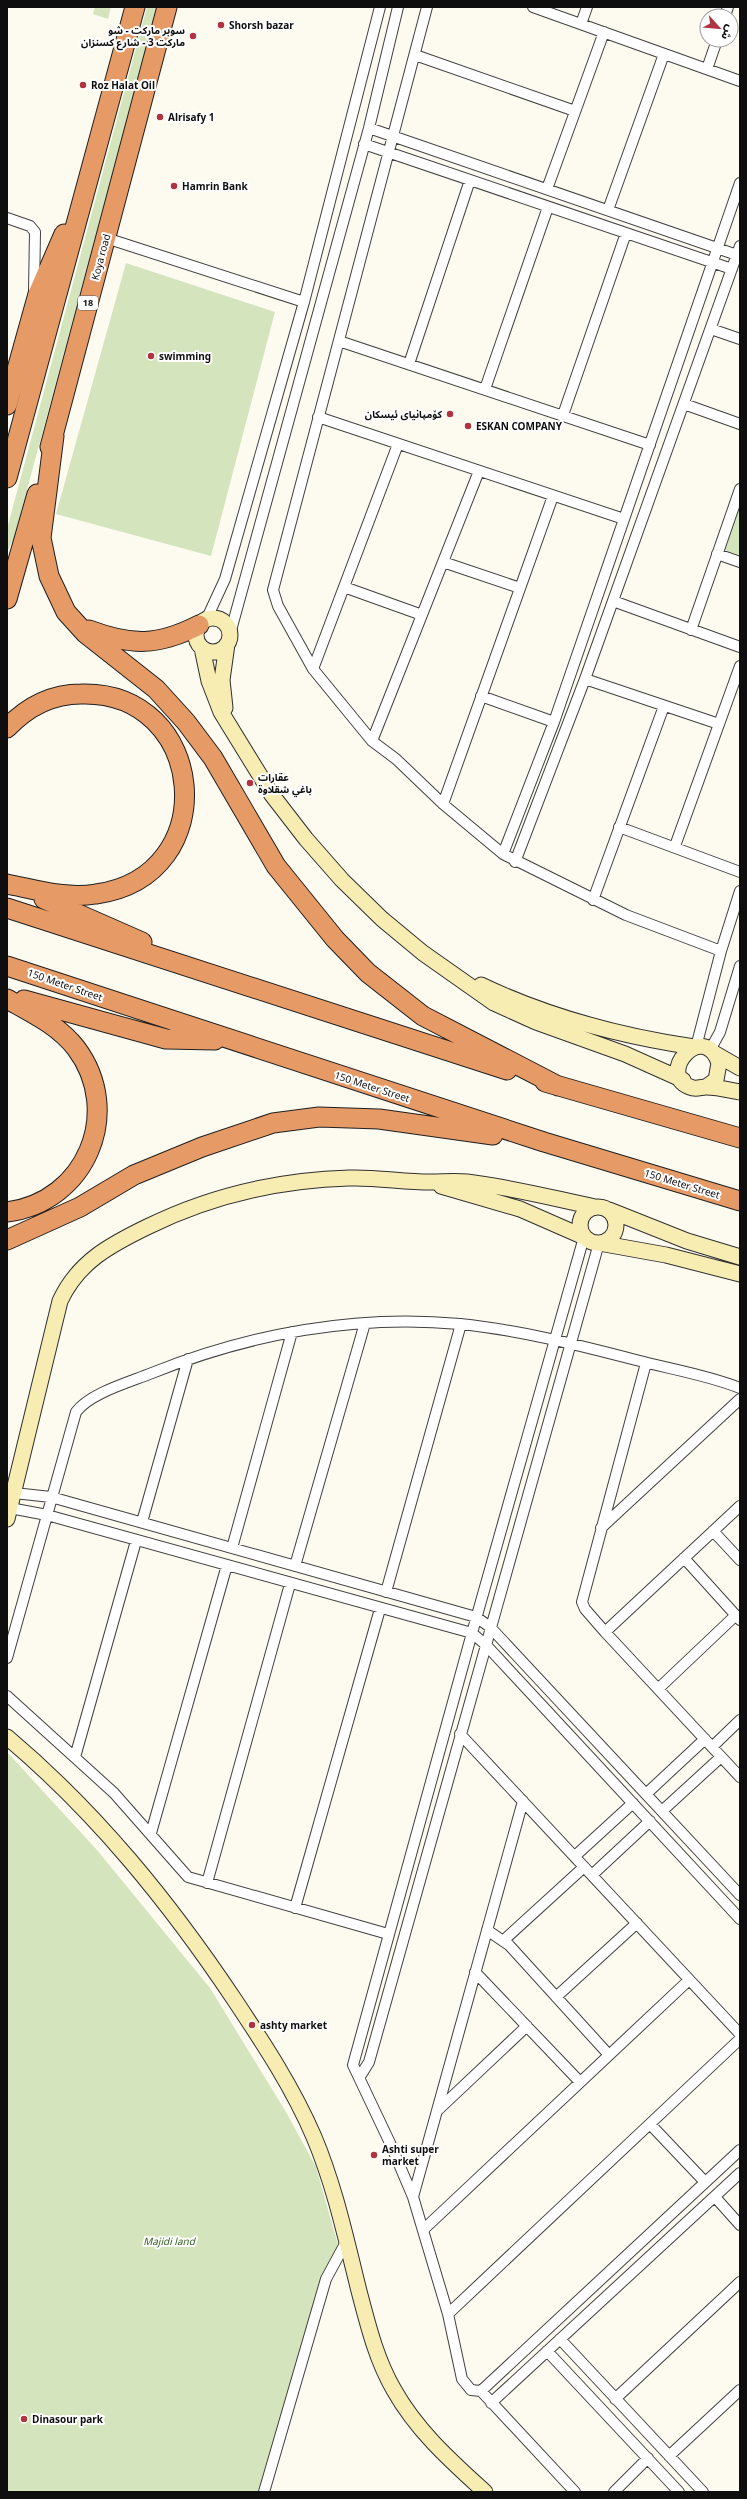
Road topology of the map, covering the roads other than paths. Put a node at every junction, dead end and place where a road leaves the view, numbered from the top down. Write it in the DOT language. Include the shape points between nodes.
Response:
graph roads {
  1 [pos="135,7"];
  2 [pos="168,7"];
  3 [pos="380,7"];
  4 [pos="398,7"];
  5 [pos="428,7"];
  6 [pos="533,7"];
  7 [pos="586,7"];
  8 [pos="581,24"];
  9 [pos="604,32"];
  10 [pos="714,48"];
  11 [pos="664,54"];
  12 [pos="415,55"];
  13 [pos="707,69"];
  14 [pos="740,81"];
  15 [pos="575,111"];
  16 [pos="369,128"];
  17 [pos="394,136"];
  18 [pos="364,144"];
  19 [pos="390,152"];
  20 [pos="90,174"];
  21 [pos="470,180"];
  22 [pos="740,183"];
  23 [pos="547,189"];
  24 [pos="548,207"];
  25 [pos="608,210"];
  26 [pos="7,218"];
  27 [pos="626,233"];
  28 [pos="106,238"];
  29 [pos="717,248"];
  30 [pos="738,250"];
  31 [pos="712,262"];
  32 [pos="732,269"];
  33 [pos="304,302"];
  34 [pos="34,308"];
  35 [pos="711,329"];
  36 [pos="740,339"];
  37 [pos="339,341"];
  38 [pos="409,364"];
  39 [pos="486,389"];
  40 [pos="684,404"];
  41 [pos="7,405"];
  42 [pos="563,415"];
  43 [pos="318,417"];
  44 [pos="740,424"];
  45 [pos="54,436"];
  46 [pos="398,444"];
  47 [pos="650,445"];
  48 [pos="479,471"];
  49 [pos="7,478"];
  50 [pos="739,494"];
  51 [pos="553,496"];
  52 [pos="624,520"];
  53 [pos="718,554"];
  54 [pos="443,562"];
  55 [pos="740,562"];
  56 [pos="344,587"];
  57 [pos="520,588"];
  58 [pos="7,599"];
  59 [pos="613,601"];
  60 [pos="422,615"];
  61 [pos="203,621"];
  62 [pos="76,624"];
  63 [pos="691,630"];
  64 [pos="228,639"];
  65 [pos="740,647"];
  66 [pos="202,648"];
  67 [pos="740,666"];
  68 [pos="313,670"];
  69 [pos="585,679"];
  70 [pos="481,696"];
  71 [pos="664,706"];
  72 [pos="554,722"];
  73 [pos="719,724"];
  74 [pos="230,726"];
  75 [pos="7,728"];
  76 [pos="372,741"];
  77 [pos="443,804"];
  78 [pos="619,827"];
  79 [pos="675,846"];
  80 [pos="503,854"];
  81 [pos="515,862"];
  82 [pos="740,872"];
  83 [pos="7,884"];
  84 [pos="740,890"];
  85 [pos="594,900"];
  86 [pos="7,908"];
  87 [pos="721,951"];
  88 [pos="7,966"];
  89 [pos="740,966"];
  90 [pos="458,976"];
  91 [pos="248,987"];
  92 [pos="7,995"];
  93 [pos="7,999"];
  94 [pos="231,1041"];
  95 [pos="704,1049"];
  96 [pos="740,1068"];
  97 [pos="682,1080"];
  98 [pos="558,1086"];
  99 [pos="706,1087"];
  100 [pos="740,1092"];
  101 [pos="740,1138"];
  102 [pos="544,1142"];
  103 [pos="431,1182"];
  104 [pos="740,1201"];
  105 [pos="602,1208"];
  106 [pos="7,1212"];
  107 [pos="584,1237"];
  108 [pos="7,1240"];
  109 [pos="599,1243"];
  110 [pos="740,1257"];
  111 [pos="740,1274"];
  112 [pos="365,1323"];
  113 [pos="461,1324"];
  114 [pos="292,1332"];
  115 [pos="555,1339"];
  116 [pos="570,1343"];
  117 [pos="188,1359"];
  118 [pos="646,1363"];
  119 [pos="740,1388"];
  120 [pos="740,1399"];
  121 [pos="14,1492"];
  122 [pos="52,1497"];
  123 [pos="740,1506"];
  124 [pos="8,1513"];
  125 [pos="47,1515"];
  126 [pos="142,1522"];
  127 [pos="601,1528"];
  128 [pos="713,1531"];
  129 [pos="136,1541"];
  130 [pos="232,1548"];
  131 [pos="684,1558"];
  132 [pos="740,1560"];
  133 [pos="226,1565"];
  134 [pos="296,1566"];
  135 [pos="290,1584"];
  136 [pos="386,1592"];
  137 [pos="380,1609"];
  138 [pos="476,1617"];
  139 [pos="738,1618"];
  140 [pos="490,1627"];
  141 [pos="605,1632"];
  142 [pos="472,1633"];
  143 [pos="486,1645"];
  144 [pos="7,1658"];
  145 [pos="658,1690"];
  146 [pos="7,1696"];
  147 [pos="740,1720"];
  148 [pos="460,1734"];
  149 [pos="7,1737"];
  150 [pos="708,1743"];
  151 [pos="721,1757"];
  152 [pos="76,1758"];
  153 [pos="740,1778"];
  154 [pos="646,1794"];
  155 [pos="523,1800"];
  156 [pos="633,1803"];
  157 [pos="662,1811"];
  158 [pos="650,1821"];
  159 [pos="151,1834"];
  160 [pos="574,1856"];
  161 [pos="584,1867"];
  162 [pos="592,1875"];
  163 [pos="207,1883"];
  164 [pos="740,1895"];
  165 [pos="295,1908"];
  166 [pos="740,1919"];
  167 [pos="637,1923"];
  168 [pos="487,1930"];
  169 [pos="388,1934"];
  170 [pos="504,1940"];
  171 [pos="475,1972"];
  172 [pos="689,1980"];
  173 [pos="556,1997"];
  174 [pos="527,2026"];
  175 [pos="740,2034"];
  176 [pos="740,2039"];
  177 [pos="609,2055"];
  178 [pos="359,2078"];
  179 [pos="580,2082"];
  180 [pos="437,2111"];
  181 [pos="650,2124"];
  182 [pos="740,2150"];
  183 [pos="740,2173"];
  184 [pos="705,2182"];
  185 [pos="413,2197"];
  186 [pos="715,2197"];
  187 [pos="740,2225"];
  188 [pos="423,2230"];
  189 [pos="346,2242"];
  190 [pos="740,2282"];
  191 [pos="448,2314"];
  192 [pos="560,2339"];
  193 [pos="547,2351"];
  194 [pos="740,2390"];
  195 [pos="481,2391"];
  196 [pos="615,2399"];
  197 [pos="491,2403"];
  198 [pos="669,2456"];
  199 [pos="648,2458"];
  200 [pos="264,2492"];
  201 [pos="485,2492"];
  202 [pos="575,2492"];
  203 [pos="614,2492"];
  204 [pos="679,2492"];
  205 [pos="703,2492"];
  1 -- 20 [label="highway"];
  2 -- 28 [label="highway, Koya road / 18"];
  3 -- 33 [label="street"];
  4 -- 16 [label="street"];
  5 -- 12 [label="street"];
  6 -- 8 [label="street"];
  7 -- 8 [label="street"];
  8 -- 9 [label="street"];
  9 -- 11 [label="street"];
  9 -- 15 [label="street"];
  10 -- 13 [label="street"];
  11 -- 13 [label="street"];
  11 -- 25 [label="street"];
  12 -- 15 [label="street"];
  12 -- 17 [label="street"];
  13 -- 14 [label="street"];
  15 -- 23 [label="street"];
  16 -- 17 [label="street"];
  16 -- 18 [label="street"];
  17 -- 19 [label="street"];
  17 -- 23 [label="street"];
  18 -- 19 [label="street"];
  18 -- 64 [label="street"];
  19 -- 21 [label="street"];
  19 -- 37 [label="street"];
  20 -- 34 [label="highway"];
  20 -- 49 [label="highway"];
  21 -- 24 [label="street"];
  21 -- 38 [label="street"];
  22 -- 29 [label="street"];
  23 -- 25 [label="street"];
  24 -- 27 [label="street"];
  24 -- 39 [label="street"];
  25 -- 29 [label="street"];
  26 -- 34 [label="street" via="30,226 35,232"];
  27 -- 31 [label="street"];
  27 -- 42 [label="street"];
  28 -- 33 [label="street"];
  28 -- 45 [label="highway, Koya road / 18"];
  29 -- 30 [label="street"];
  29 -- 31 [label="street"];
  30 -- 32 [label="street"];
  31 -- 32 [label="street"];
  31 -- 47 [label="street"];
  32 -- 35 [label="street"];
  33 -- 61 [label="street" via="225,579"];
  34 -- 41 [label="highway"];
  35 -- 36 [label="street"];
  35 -- 40 [label="street"];
  37 -- 38 [label="street"];
  37 -- 43 [label="street"];
  38 -- 39 [label="street"];
  39 -- 42 [label="street"];
  40 -- 44 [label="street"];
  40 -- 59 [label="street"];
  42 -- 47 [label="street"];
  43 -- 46 [label="street"];
  43 -- 68 [label="street" via="273,590 278,606"];
  45 -- 58 [label="highway, Koya road / 18"];
  45 -- 62 [label="highway" via="42,544 43,556 55,593"];
  46 -- 48 [label="street"];
  46 -- 56 [label="street"];
  47 -- 52 [label="street"];
  48 -- 51 [label="street"];
  48 -- 54 [label="street"];
  50 -- 53 [label="street"];
  51 -- 52 [label="street"];
  51 -- 57 [label="street"];
  52 -- 72 [label="street"];
  53 -- 55 [label="street"];
  53 -- 63 [label="street"];
  54 -- 57 [label="street"];
  54 -- 60 [label="street"];
  56 -- 60 [label="street"];
  56 -- 68 [label="street"];
  57 -- 70 [label="street"];
  59 -- 63 [label="street"];
  59 -- 69 [label="street"];
  60 -- 76 [label="street"];
  61 -- 62 [label="highway" via="166,639 142,643 108,637"];
  61 -- 64 [label="street" via="216,618 224,622"];
  61 -- 66 [label="street" via="196,640"];
  62 -- 98 [label="highway" via="144,680 186,722 217,765 276,866 310,910 368,973 423,1016"];
  63 -- 65 [label="street"];
  64 -- 66 [label="street" via="218,651 207,651"];
  64 -- 74 [label="street" via="223,692"];
  66 -- 74 [label="street" via="212,692"];
  67 -- 73 [label="street"];
  68 -- 76 [label="street"];
  69 -- 71 [label="street"];
  69 -- 81 [label="street"];
  70 -- 72 [label="street"];
  70 -- 77 [label="street"];
  71 -- 73 [label="street"];
  71 -- 78 [label="street"];
  72 -- 80 [label="street"];
  73 -- 79 [label="street"];
  74 -- 90 [label="street" via="272,794 306,839 342,880 382,919 423,953"];
  75 -- 83 [label="highway" via="38,704 63,695 100,695 124,702 146,715 166,735 180,759 186,795 184,816 169,850 150,872 131,884 98,894 71,896"];
  76 -- 77 [label="street" via="396,758"];
  77 -- 80 [label="street"];
  78 -- 79 [label="street"];
  78 -- 85 [label="street"];
  79 -- 82 [label="street"];
  80 -- 81 [label="street"];
  81 -- 85 [label="street"];
  83 -- 91 [label="highway"];
  84 -- 87 [label="street"];
  85 -- 87 [label="street"];
  86 -- 91 [label="highway"];
  87 -- 95 [label="street"];
  88 -- 94 [label="highway, 150 Meter Street"];
  89 -- 95 [label="street" via="720,1032"];
  90 -- 95 [label="street" via="568,1020 631,1036"];
  90 -- 97 [label="street" via="514,1013 603,1045"];
  91 -- 98 [label="highway"];
  92 -- 94 [label="highway" via="166,1039"];
  93 -- 106 [label="highway" via="49,1023 68,1039 88,1070 97,1107 91,1147 70,1182 42,1202"];
  94 -- 102 [label="highway, 150 Meter Street"];
  95 -- 96 [label="street"];
  95 -- 97 [label="street" via="687,1050 679,1061 678,1068"];
  95 -- 99 [label="street" via="719,1063 718,1075"];
  97 -- 99 [label="street" via="693,1088"];
  98 -- 101 [label="highway"];
  99 -- 100 [label="street"];
  102 -- 104 [label="highway, 150 Meter Street"];
  102 -- 108 [label="highway" via="379,1119 319,1117 273,1123 202,1147 134,1175 60,1218"];
  103 -- 105 [label="street" via="478,1184"];
  103 -- 107 [label="street" via="515,1208"];
  103 -- 121 [label="street" via="350,1178 260,1188 178,1213 131,1234 96,1255 75,1275 60,1301"];
  105 -- 107 [label="street" via="582,1216 580,1227"];
  105 -- 109 [label="street" via="616,1219 616,1230 609,1240"];
  105 -- 110 [label="street" via="687,1241"];
  107 -- 109 [label="street"];
  107 -- 115 [label="street"];
  109 -- 111 [label="street" via="666,1254"];
  109 -- 116 [label="street"];
  112 -- 113 [label="street"];
  112 -- 114 [label="street"];
  112 -- 134 [label="street"];
  113 -- 115 [label="street"];
  113 -- 136 [label="street"];
  114 -- 117 [label="street" via="257,1339"];
  114 -- 130 [label="street"];
  115 -- 116 [label="street"];
  115 -- 138 [label="street"];
  116 -- 118 [label="street"];
  116 -- 140 [label="street"];
  117 -- 122 [label="street" via="82,1404 74,1416"];
  117 -- 126 [label="street"];
  118 -- 119 [label="street"];
  118 -- 127 [label="street"];
  120 -- 127 [label="street"];
  121 -- 122 [label="street"];
  121 -- 124 [label="street"];
  122 -- 125 [label="street"];
  122 -- 126 [label="street"];
  123 -- 128 [label="street"];
  124 -- 125 [label="street"];
  125 -- 129 [label="street"];
  125 -- 144 [label="street"];
  126 -- 130 [label="street"];
  127 -- 141 [label="street" via="582,1602"];
  128 -- 131 [label="street"];
  128 -- 132 [label="street"];
  129 -- 133 [label="street"];
  129 -- 152 [label="street"];
  130 -- 134 [label="street"];
  131 -- 139 [label="street"];
  131 -- 141 [label="street"];
  133 -- 135 [label="street"];
  133 -- 159 [label="street"];
  134 -- 136 [label="street"];
  135 -- 137 [label="street"];
  135 -- 163 [label="street"];
  136 -- 138 [label="street"];
  137 -- 142 [label="street"];
  137 -- 165 [label="street"];
  138 -- 140 [label="street"];
  138 -- 142 [label="street"];
  139 -- 145 [label="street"];
  140 -- 143 [label="street"];
  140 -- 154 [label="street"];
  141 -- 145 [label="street"];
  142 -- 143 [label="street"];
  142 -- 169 [label="street"];
  143 -- 148 [label="street"];
  143 -- 156 [label="street"];
  145 -- 150 [label="street"];
  146 -- 152 [label="street"];
  147 -- 150 [label="street"];
  148 -- 155 [label="street"];
  148 -- 178 [label="street" via="369,2062"];
  149 -- 189 [label="street" via="63,1787 115,1841 163,1899 212,1966 278,2066 304,2114 329,2176"];
  150 -- 151 [label="street"];
  150 -- 154 [label="street"];
  151 -- 153 [label="street"];
  151 -- 157 [label="street"];
  152 -- 159 [label="street" via="114,1793"];
  154 -- 157 [label="street"];
  155 -- 160 [label="street"];
  155 -- 168 [label="street"];
  156 -- 158 [label="street"];
  156 -- 160 [label="street"];
  157 -- 164 [label="street"];
  158 -- 162 [label="street"];
  158 -- 166 [label="street"];
  159 -- 163 [label="street" via="184,1874"];
  160 -- 161 [label="street"];
  161 -- 162 [label="street"];
  161 -- 170 [label="street"];
  162 -- 167 [label="street"];
  163 -- 165 [label="street"];
  165 -- 169 [label="street"];
  167 -- 172 [label="street"];
  167 -- 173 [label="street"];
  168 -- 170 [label="street"];
  168 -- 171 [label="street"];
  169 -- 178 [label="street" via="354,2058 355,2072"];
  170 -- 173 [label="street"];
  171 -- 174 [label="street"];
  171 -- 180 [label="street"];
  172 -- 175 [label="street"];
  172 -- 177 [label="street"];
  173 -- 177 [label="street"];
  174 -- 179 [label="street"];
  174 -- 180 [label="street"];
  176 -- 181 [label="street"];
  177 -- 179 [label="street"];
  178 -- 185 [label="street"];
  179 -- 188 [label="street"];
  180 -- 185 [label="street"];
  181 -- 184 [label="street"];
  181 -- 191 [label="street"];
  182 -- 184 [label="street"];
  183 -- 186 [label="street"];
  184 -- 195 [label="street"];
  185 -- 188 [label="street"];
  186 -- 187 [label="street"];
  186 -- 192 [label="street"];
  188 -- 191 [label="street"];
  189 -- 200 [label="street" via="326,2279"];
  189 -- 201 [label="street" via="369,2331 392,2388 428,2438"];
  190 -- 196 [label="street"];
  191 -- 195 [label="street" via="462,2379 471,2390"];
  192 -- 193 [label="street"];
  192 -- 196 [label="street"];
  193 -- 197 [label="street"];
  193 -- 199 [label="street"];
  194 -- 198 [label="street"];
  195 -- 197 [label="street"];
  196 -- 198 [label="street"];
  197 -- 202 [label="street"];
  198 -- 205 [label="street"];
  199 -- 203 [label="street"];
  199 -- 204 [label="street"];
}
